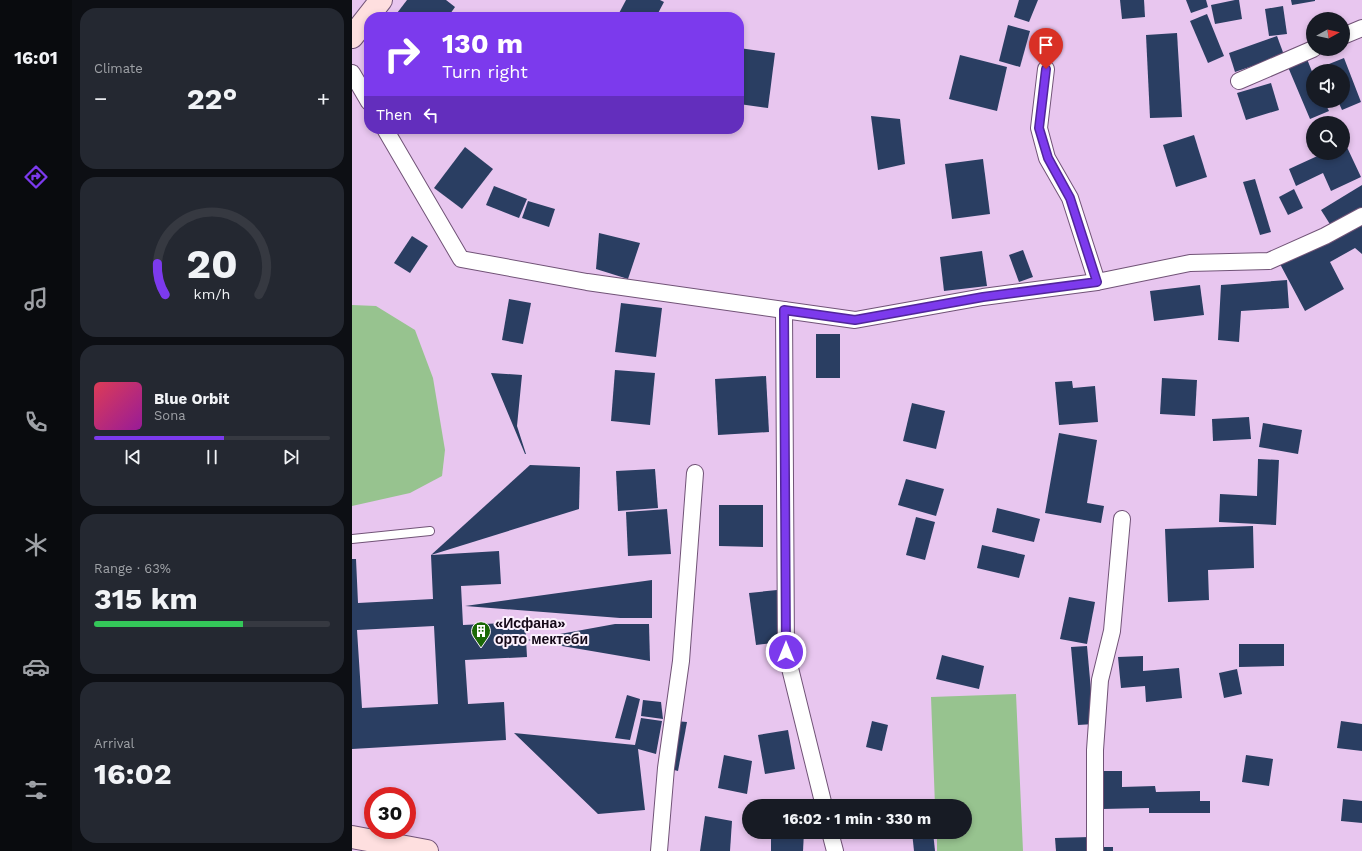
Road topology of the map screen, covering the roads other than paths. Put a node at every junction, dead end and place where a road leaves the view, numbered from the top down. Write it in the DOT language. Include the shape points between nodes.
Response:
graph roads {
  1 [pos="381,0"];
  2 [pos="372,12"];
  3 [pos="364,22"];
  4 [pos="1362,28"];
  5 [pos="1350,33"];
  6 [pos="352,37"];
  7 [pos="1306,52"];
  8 [pos="1046,69"];
  9 [pos="352,73"];
  10 [pos="1239,81"];
  11 [pos="364,93"];
  12 [pos="388,134"];
  13 [pos="1362,216"];
  14 [pos="1097,282"];
  15 [pos="784,310"];
  16 [pos="695,473"];
  17 [pos="1122,519"];
  18 [pos="430,531"];
  19 [pos="352,539"];
  20 [pos="822,799"];
  21 [pos="352,837"];
  22 [pos="832,839"];
  23 [pos="427,851"];
  24 [pos="659,851"];
  25 [pos="835,851"];
  26 [pos="1095,851"];
  1 -- 2 [label="street"];
  3 -- 6 [label="street"];
  4 -- 5 [label="street"];
  7 -- 10 [label="street"];
  8 -- 14 [label="street" via="1039,128 1048,158 1070,198"];
  9 -- 11 [label="street"];
  12 -- 15 [label="street" via="461,259 587,282"];
  13 -- 14 [label="street" via="1269,261 1190,263"];
  14 -- 15 [label="street" via="983,297 855,320"];
  15 -- 20 [label="street" via="786,652"];
  16 -- 24 [label="street" via="681,661 666,768"];
  17 -- 26 [label="street" via="1112,631 1100,680 1095,750"];
  18 -- 19 [label="lane"];
  21 -- 23 [label="street"];
  22 -- 25 [label="street"];
}
